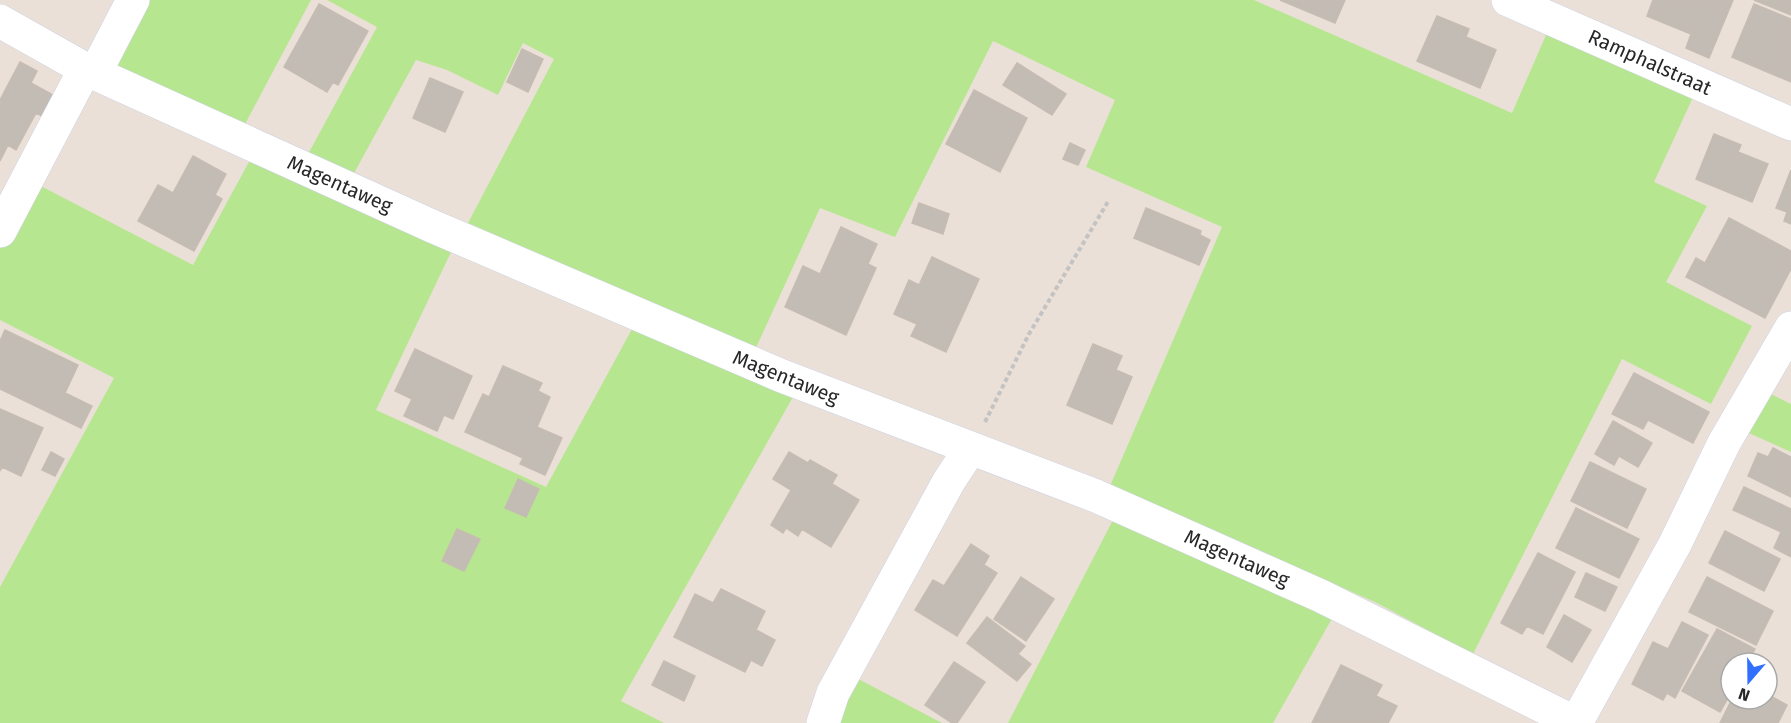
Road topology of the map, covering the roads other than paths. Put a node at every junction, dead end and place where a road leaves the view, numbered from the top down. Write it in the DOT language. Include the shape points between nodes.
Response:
graph roads {
  1 [pos="133,0"];
  2 [pos="1508,0"];
  3 [pos="0,21"];
  4 [pos="90,71"];
  5 [pos="1791,124"];
  6 [pos="0,231"];
  7 [pos="1791,328"];
  8 [pos="970,449"];
  9 [pos="823,723"];
  10 [pos="1576,723"];
  1 -- 4 [label="street"];
  2 -- 5 [label="street, Ramphalstraat"];
  3 -- 4 [label="street, Magentaweg"];
  4 -- 6 [label="street"];
  4 -- 8 [label="street, Magentaweg" via="674,331"];
  7 -- 10 [label="street" via="1724,443 1675,544"];
  8 -- 9 [label="street" via="833,693"];
  8 -- 10 [label="street, Magentaweg" via="1096,496 1321,596"];
}
